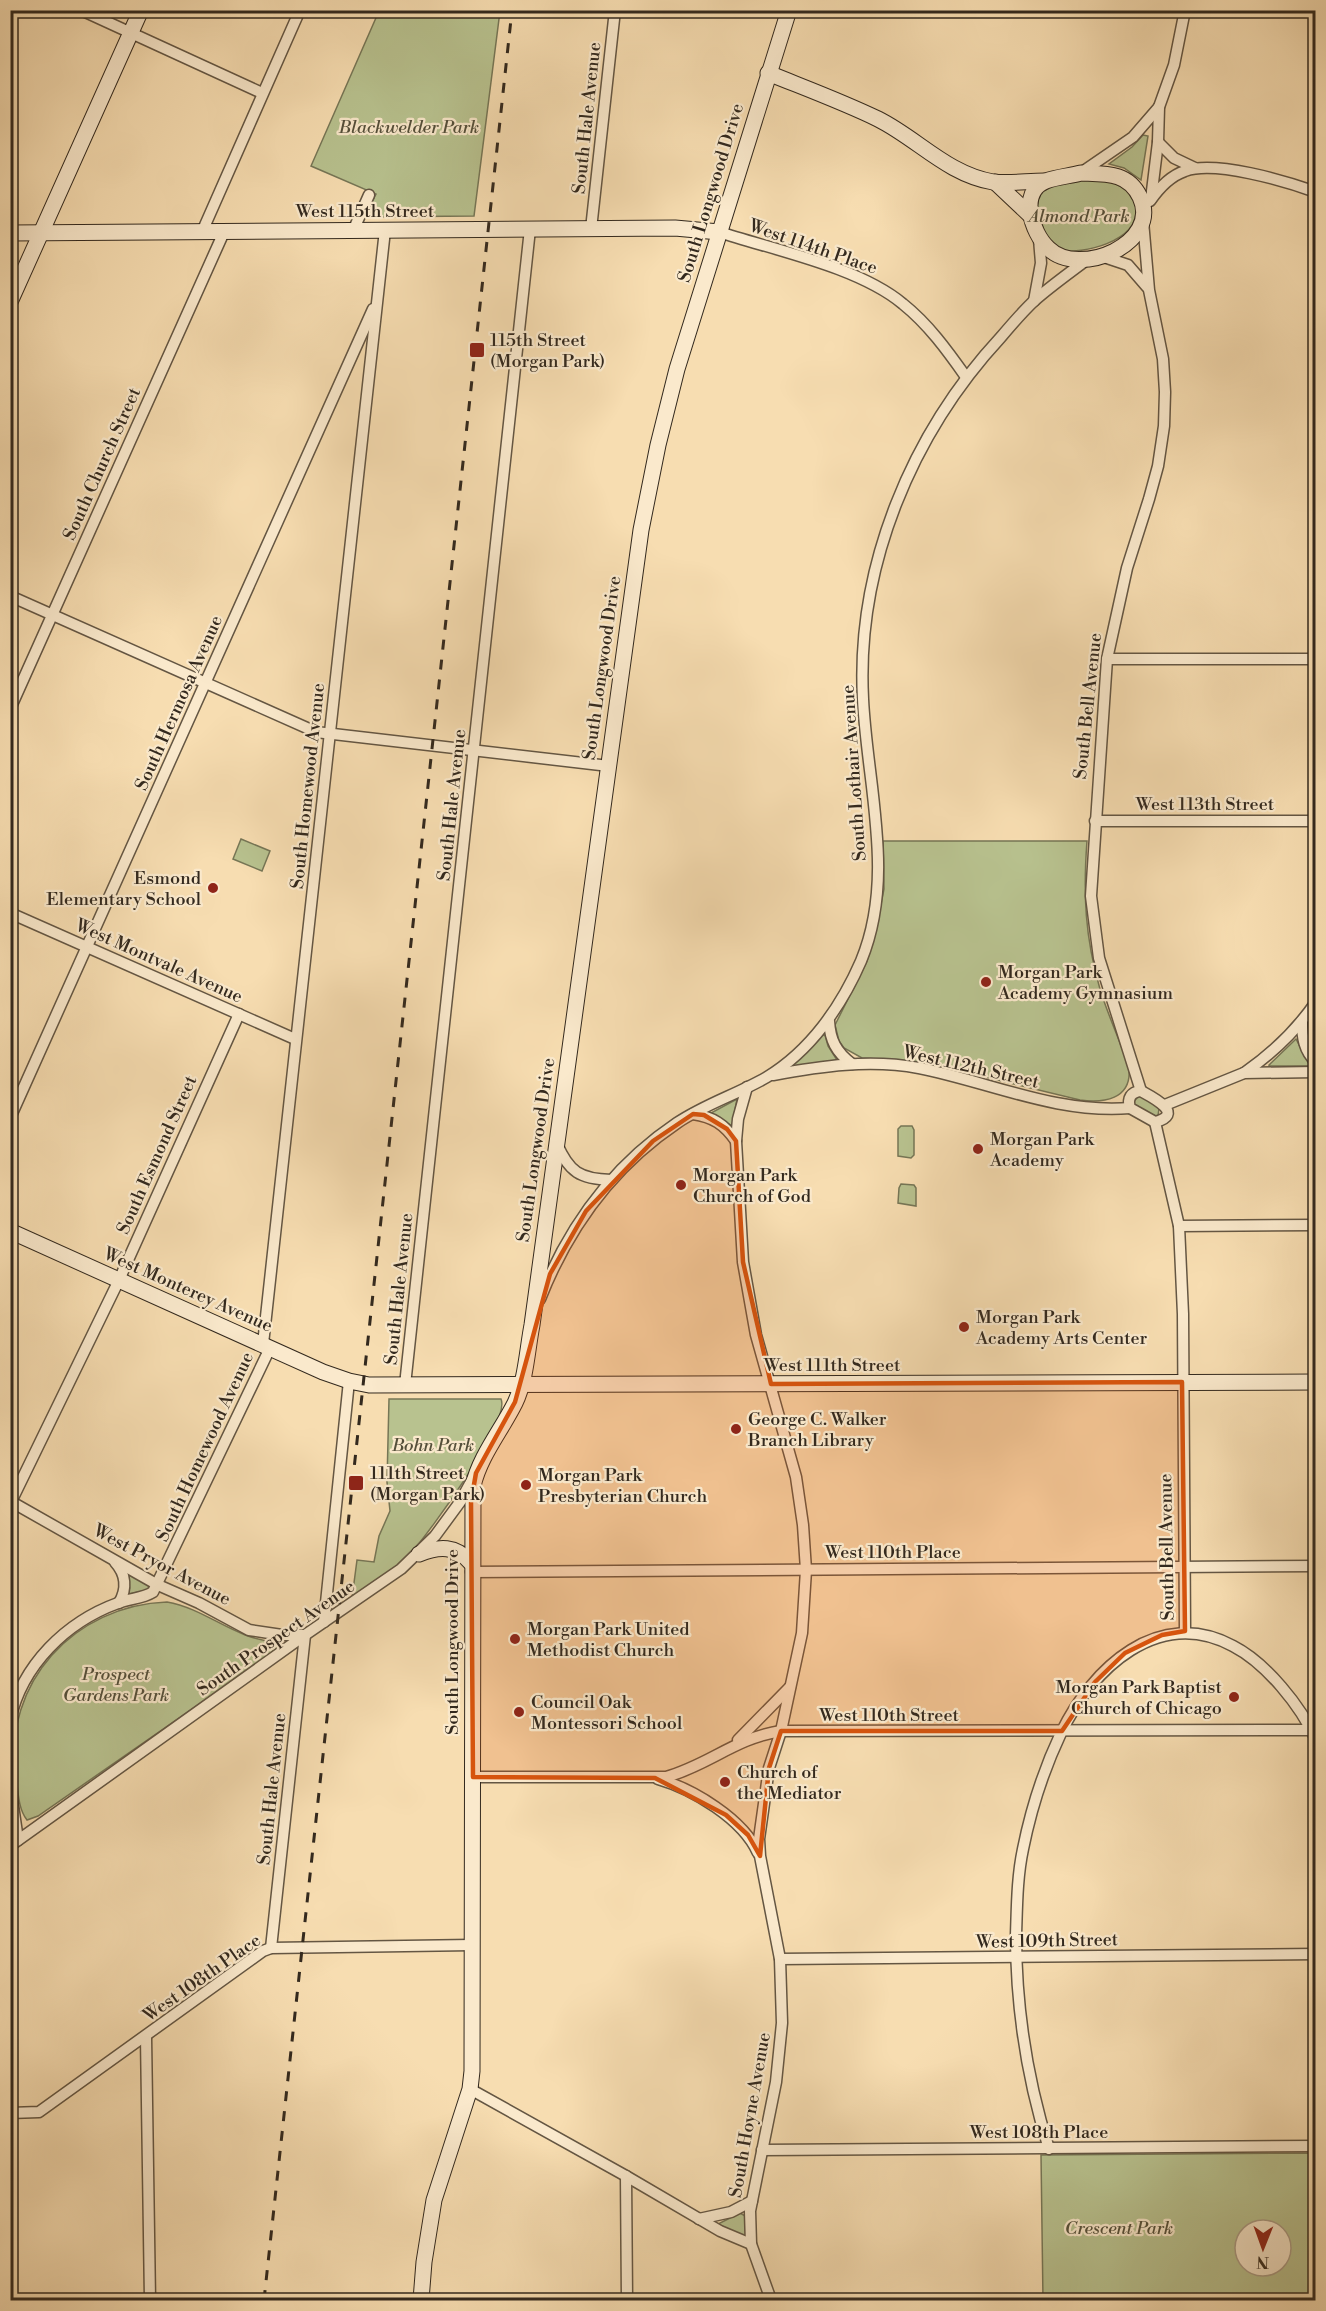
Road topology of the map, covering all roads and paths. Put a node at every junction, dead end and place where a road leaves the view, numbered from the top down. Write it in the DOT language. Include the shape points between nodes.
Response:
graph roads {
  1 [pos="81,10"];
  2 [pos="141,10"];
  3 [pos="300,10"];
  4 [pos="615,10"];
  5 [pos="789,10"];
  6 [pos="1185,10"];
  7 [pos="131,33"];
  8 [pos="768,73"];
  9 [pos="262,93"];
  10 [pos="1159,107"];
  11 [pos="1158,142"];
  12 [pos="1195,168"];
  13 [pos="1082,173"];
  14 [pos="995,182"];
  15 [pos="1044,182"];
  16 [pos="1130,182"];
  17 [pos="1152,184"];
  18 [pos="1164,184"];
  19 [pos="1316,192"];
  20 [pos="369,195"];
  21 [pos="1146,211"];
  22 [pos="1031,216"];
  23 [pos="530,229"];
  24 [pos="591,229"];
  25 [pos="385,230"];
  26 [pos="353,231"];
  27 [pos="202,232"];
  28 [pos="224,232"];
  29 [pos="719,232"];
  30 [pos="10,233"];
  31 [pos="41,233"];
  32 [pos="1039,239"];
  33 [pos="1101,256"];
  34 [pos="1085,261"];
  35 [pos="1149,290"];
  36 [pos="377,301"];
  37 [pos="1034,301"];
  38 [pos="10,302"];
  39 [pos="966,377"];
  40 [pos="10,596"];
  41 [pos="52,615"];
  42 [pos="1107,658"];
  43 [pos="1316,659"];
  44 [pos="206,683"];
  45 [pos="10,709"];
  46 [pos="331,734"];
  47 [pos="474,751"];
  48 [pos="609,766"];
  49 [pos="1095,821"];
  50 [pos="1316,821"];
  51 [pos="10,913"];
  52 [pos="87,947"];
  53 [pos="1316,1002"];
  54 [pos="239,1014"];
  55 [pos="829,1021"];
  56 [pos="1302,1021"];
  57 [pos="295,1039"];
  58 [pos="1316,1062"];
  59 [pos="852,1064"];
  60 [pos="1316,1072"];
  61 [pos="1244,1073"];
  62 [pos="770,1075"];
  63 [pos="747,1088"];
  64 [pos="1141,1091"];
  65 [pos="1165,1105"];
  66 [pos="1130,1108"];
  67 [pos="693,1114"];
  68 [pos="10,1118"];
  69 [pos="1155,1122"];
  70 [pos="736,1142"];
  71 [pos="557,1143"];
  72 [pos="611,1180"];
  73 [pos="1179,1226"];
  74 [pos="1316,1226"];
  75 [pos="10,1231"];
  76 [pos="119,1280"];
  77 [pos="532,1325"];
  78 [pos="266,1346"];
  79 [pos="349,1381"];
  80 [pos="1182,1382"];
  81 [pos="1316,1382"];
  82 [pos="771,1384"];
  83 [pos="405,1385"];
  84 [pos="521,1386"];
  85 [pos="476,1473"];
  86 [pos="11,1502"];
  87 [pos="419,1554"];
  88 [pos="110,1557"];
  89 [pos="1316,1566"];
  90 [pos="471,1567"];
  91 [pos="1184,1567"];
  92 [pos="806,1570"];
  93 [pos="158,1584"];
  94 [pos="118,1603"];
  95 [pos="324,1622"];
  96 [pos="1185,1631"];
  97 [pos="305,1635"];
  98 [pos="791,1686"];
  99 [pos="10,1720"];
  100 [pos="781,1731"];
  101 [pos="1062,1731"];
  102 [pos="1314,1733"];
  103 [pos="731,1746"];
  104 [pos="473,1777"];
  105 [pos="655,1778"];
  106 [pos="10,1785"];
  107 [pos="14,1843"];
  108 [pos="760,1857"];
  109 [pos="472,1945"];
  110 [pos="272,1948"];
  111 [pos="1316,1954"];
  112 [pos="1016,1958"];
  113 [pos="780,1959"];
  114 [pos="146,2037"];
  115 [pos="470,2089"];
  116 [pos="10,2113"];
  117 [pos="1316,2146"];
  118 [pos="1049,2149"];
  119 [pos="762,2150"];
  120 [pos="626,2176"];
  121 [pos="752,2201"];
  122 [pos="699,2219"];
  123 [pos="751,2244"];
  124 [pos="150,2301"];
  125 [pos="421,2301"];
  126 [pos="627,2301"];
  127 [pos="771,2301"];
  1 -- 7 [label="street"];
  2 -- 7 [label="street"];
  3 -- 9 [label="street"];
  4 -- 24 [label="street, South Hale Avenue"];
  5 -- 8 [label="street, South Longwood Drive"];
  6 -- 10 [label="street, South Bell Avenue"];
  7 -- 9 [label="street"];
  7 -- 31 [label="street"];
  8 -- 14 [label="street" via="877,118 952,167"];
  8 -- 29 [label="street, South Longwood Drive"];
  9 -- 27 [label="street"];
  10 -- 11 [label="street, South Bell Avenue"];
  10 -- 13 [label="street" via="1133,137"];
  11 -- 12 [label="street" via="1174,158"];
  11 -- 17 [label="street, South Bell Avenue"];
  12 -- 18 [label="street"];
  12 -- 19 [label="street" via="1241,171"];
  13 -- 15 [label="street"];
  13 -- 16 [label="street" via="1114,175"];
  14 -- 15 [label="street"];
  14 -- 22 [label="street"];
  15 -- 22 [label="street" via="1032,195"];
  16 -- 17 [label="street"];
  16 -- 21 [label="street"];
  17 -- 18 [label="street"];
  17 -- 21 [label="street, South Bell Avenue"];
  18 -- 21 [label="street"];
  20 -- 26 [label="street"];
  21 -- 33 [label="street" via="1132,239"];
  21 -- 35 [label="street, South Bell Avenue"];
  22 -- 32 [label="street"];
  23 -- 24 [label="street, West 115th Street"];
  23 -- 25 [label="street, West 115th Street"];
  23 -- 47 [label="street, South Hale Avenue"];
  24 -- 29 [label="street, West 115th Street" via="684,228"];
  25 -- 26 [label="street, West 115th Street"];
  25 -- 36 [label="street, South Homewood Avenue"];
  26 -- 28 [label="street, West 115th Street"];
  27 -- 28 [label="street, West 115th Street"];
  27 -- 31 [label="street, West 115th Street"];
  28 -- 41 [label="street, South Church Street"];
  29 -- 39 [label="street, West 114th Place" via="874,285 902,302 927,325"];
  29 -- 48 [label="street, South Longwood Drive" via="667,404 649,487"];
  30 -- 31 [label="street, West 115th Street"];
  31 -- 38 [label="street"];
  32 -- 34 [label="street" via="1055,254"];
  32 -- 37 [label="street" via="1041,263"];
  33 -- 34 [label="street"];
  33 -- 35 [label="street, South Bell Avenue" via="1128,265"];
  34 -- 37 [label="street, South Lothair Avenue"];
  35 -- 42 [label="street, South Bell Avenue" via="1163,359 1164,426 1158,466 1127,568"];
  36 -- 44 [label="street, South Hermosa Avenue"];
  36 -- 46 [label="street, South Homewood Avenue"];
  37 -- 39 [label="street, South Lothair Avenue"];
  39 -- 55 [label="street, South Lothair Avenue" via="907,475 873,586 866,625 863,699 876,821 875,908 861,960"];
  40 -- 41 [label="street"];
  41 -- 44 [label="street"];
  41 -- 45 [label="street, South Church Street"];
  42 -- 43 [label="street"];
  42 -- 49 [label="street, South Bell Avenue"];
  44 -- 46 [label="street" via="316,732"];
  44 -- 52 [label="street, South Hermosa Avenue"];
  46 -- 47 [label="street"];
  46 -- 57 [label="street, South Homewood Avenue"];
  47 -- 48 [label="street"];
  47 -- 83 [label="street, South Hale Avenue"];
  48 -- 71 [label="street, South Longwood Drive"];
  49 -- 50 [label="street, West 113th Street"];
  49 -- 64 [label="street, South Bell Avenue" via="1091,896 1099,958"];
  51 -- 52 [label="street, West Montvale Avenue"];
  52 -- 54 [label="street, West Montvale Avenue"];
  52 -- 68 [label="street, South Hermosa Avenue"];
  53 -- 56 [label="street"];
  54 -- 57 [label="street, West Montvale Avenue"];
  54 -- 76 [label="street, South Esmond Street"];
  55 -- 59 [label="street" via="834,1046"];
  55 -- 62 [label="street, South Lothair Avenue"];
  56 -- 58 [label="street" via="1307,1051"];
  56 -- 61 [label="street" via="1270,1055"];
  57 -- 78 [label="street, South Homewood Avenue"];
  59 -- 62 [label="street, West 112th Street"];
  59 -- 66 [label="street, West 112th Street" via="918,1068 1078,1107"];
  60 -- 61 [label="street"];
  61 -- 65 [label="street"];
  62 -- 63 [label="street, South Lothair Avenue"];
  63 -- 67 [label="street, South Lothair Avenue"];
  63 -- 70 [label="street, South Hoyne Avenue"];
  64 -- 65 [label="street"];
  64 -- 66 [label="street" via="1130,1096"];
  65 -- 69 [label="street" via="1166,1116"];
  66 -- 69 [label="street"];
  67 -- 70 [label="street" via="720,1123"];
  67 -- 72 [label="street, South Lothair Avenue" via="653,1141"];
  69 -- 73 [label="street, South Bell Avenue"];
  70 -- 82 [label="street, South Hoyne Avenue" via="745,1272 756,1335"];
  71 -- 72 [label="street" via="564,1160 582,1176"];
  71 -- 77 [label="street, South Longwood Drive"];
  72 -- 77 [label="street, South Lothair Avenue" via="566,1242"];
  73 -- 74 [label="street"];
  73 -- 80 [label="street, South Bell Avenue"];
  75 -- 76 [label="street, West Monterey Avenue"];
  76 -- 78 [label="street, West Monterey Avenue"];
  76 -- 86 [label="street, South Esmond Street"];
  77 -- 84 [label="street, South Longwood Drive"];
  78 -- 79 [label="street, West Monterey Avenue"];
  78 -- 93 [label="street, South Homewood Avenue"];
  79 -- 83 [label="street, West 111th Street"];
  79 -- 95 [label="street"];
  80 -- 81 [label="street, West 111th Street"];
  80 -- 82 [label="street, West 111th Street"];
  80 -- 91 [label="street, South Bell Avenue"];
  82 -- 84 [label="street, West 111th Street"];
  82 -- 92 [label="street, South Hoyne Avenue" via="800,1497"];
  83 -- 84 [label="street, West 111th Street"];
  84 -- 85 [label="street, South Longwood Drive"];
  85 -- 87 [label="street, South Prospect Avenue" via="460,1502"];
  85 -- 90 [label="street, South Longwood Drive" via="471,1502"];
  86 -- 88 [label="street, West Pryor Avenue"];
  87 -- 90 [label="street" via="447,1547 466,1556"];
  87 -- 95 [label="street, South Prospect Avenue"];
  88 -- 93 [label="street, West Pryor Avenue"];
  88 -- 94 [label="street" via="124,1579"];
  89 -- 91 [label="street, West 110th Place"];
  90 -- 92 [label="street, West 110th Place"];
  90 -- 104 [label="street, South Longwood Drive"];
  91 -- 92 [label="street, West 110th Place"];
  91 -- 96 [label="street, South Bell Avenue"];
  92 -- 98 [label="street, South Hoyne Avenue" via="802,1633"];
  93 -- 94 [label="street" via="145,1596"];
  93 -- 97 [label="street, West Pryor Avenue" via="249,1630"];
  94 -- 99 [label="street" via="70,1630 37,1660 17,1696"];
  95 -- 97 [label="street, South Prospect Avenue"];
  96 -- 101 [label="street, South Bell Avenue" via="1162,1635 1125,1653 1095,1682"];
  96 -- 102 [label="street" via="1226,1642 1255,1660"];
  97 -- 107 [label="street, South Prospect Avenue"];
  97 -- 110 [label="street, South Hale Avenue"];
  98 -- 100 [label="street, South Hoyne Avenue"];
  98 -- 103 [label="street"];
  100 -- 101 [label="street, West 110th Street"];
  100 -- 103 [label="street, West 110th Street"];
  100 -- 108 [label="street, South Hoyne Avenue" via="769,1768 760,1824"];
  101 -- 102 [label="street, West 110th Street"];
  101 -- 112 [label="street, South Bell Avenue" via="1041,1782 1023,1850"];
  103 -- 105 [label="street, West 110th Street" via="678,1774"];
  104 -- 105 [label="street, West 110th Street"];
  104 -- 109 [label="street, South Longwood Drive"];
  105 -- 108 [label="street" via="681,1788 726,1815 748,1835"];
  106 -- 107 [label="street"];
  108 -- 113 [label="street, South Hoyne Avenue"];
  109 -- 110 [label="street, West 108th Place"];
  109 -- 115 [label="street, South Longwood Drive"];
  110 -- 114 [label="street, West 108th Place"];
  111 -- 112 [label="street, West 109th Street"];
  112 -- 113 [label="street, West 109th Street"];
  112 -- 118 [label="street, South Bell Avenue" via="1023,2044"];
  113 -- 119 [label="street, South Hoyne Avenue" via="782,2023 776,2082"];
  114 -- 116 [label="street, West 108th Place" via="39,2112"];
  114 -- 124 [label="street"];
  115 -- 120 [label="street"];
  115 -- 125 [label="street, South Longwood Drive" via="434,2200"];
  117 -- 118 [label="street, West 108th Place"];
  118 -- 119 [label="street, West 108th Place"];
  119 -- 121 [label="street, South Hoyne Avenue"];
  120 -- 122 [label="street"];
  120 -- 126 [label="street"];
  121 -- 122 [label="street" via="731,2212"];
  121 -- 123 [label="street, South Hoyne Avenue"];
  122 -- 123 [label="street"];
  123 -- 127 [label="street, South Hoyne Avenue"];
}
